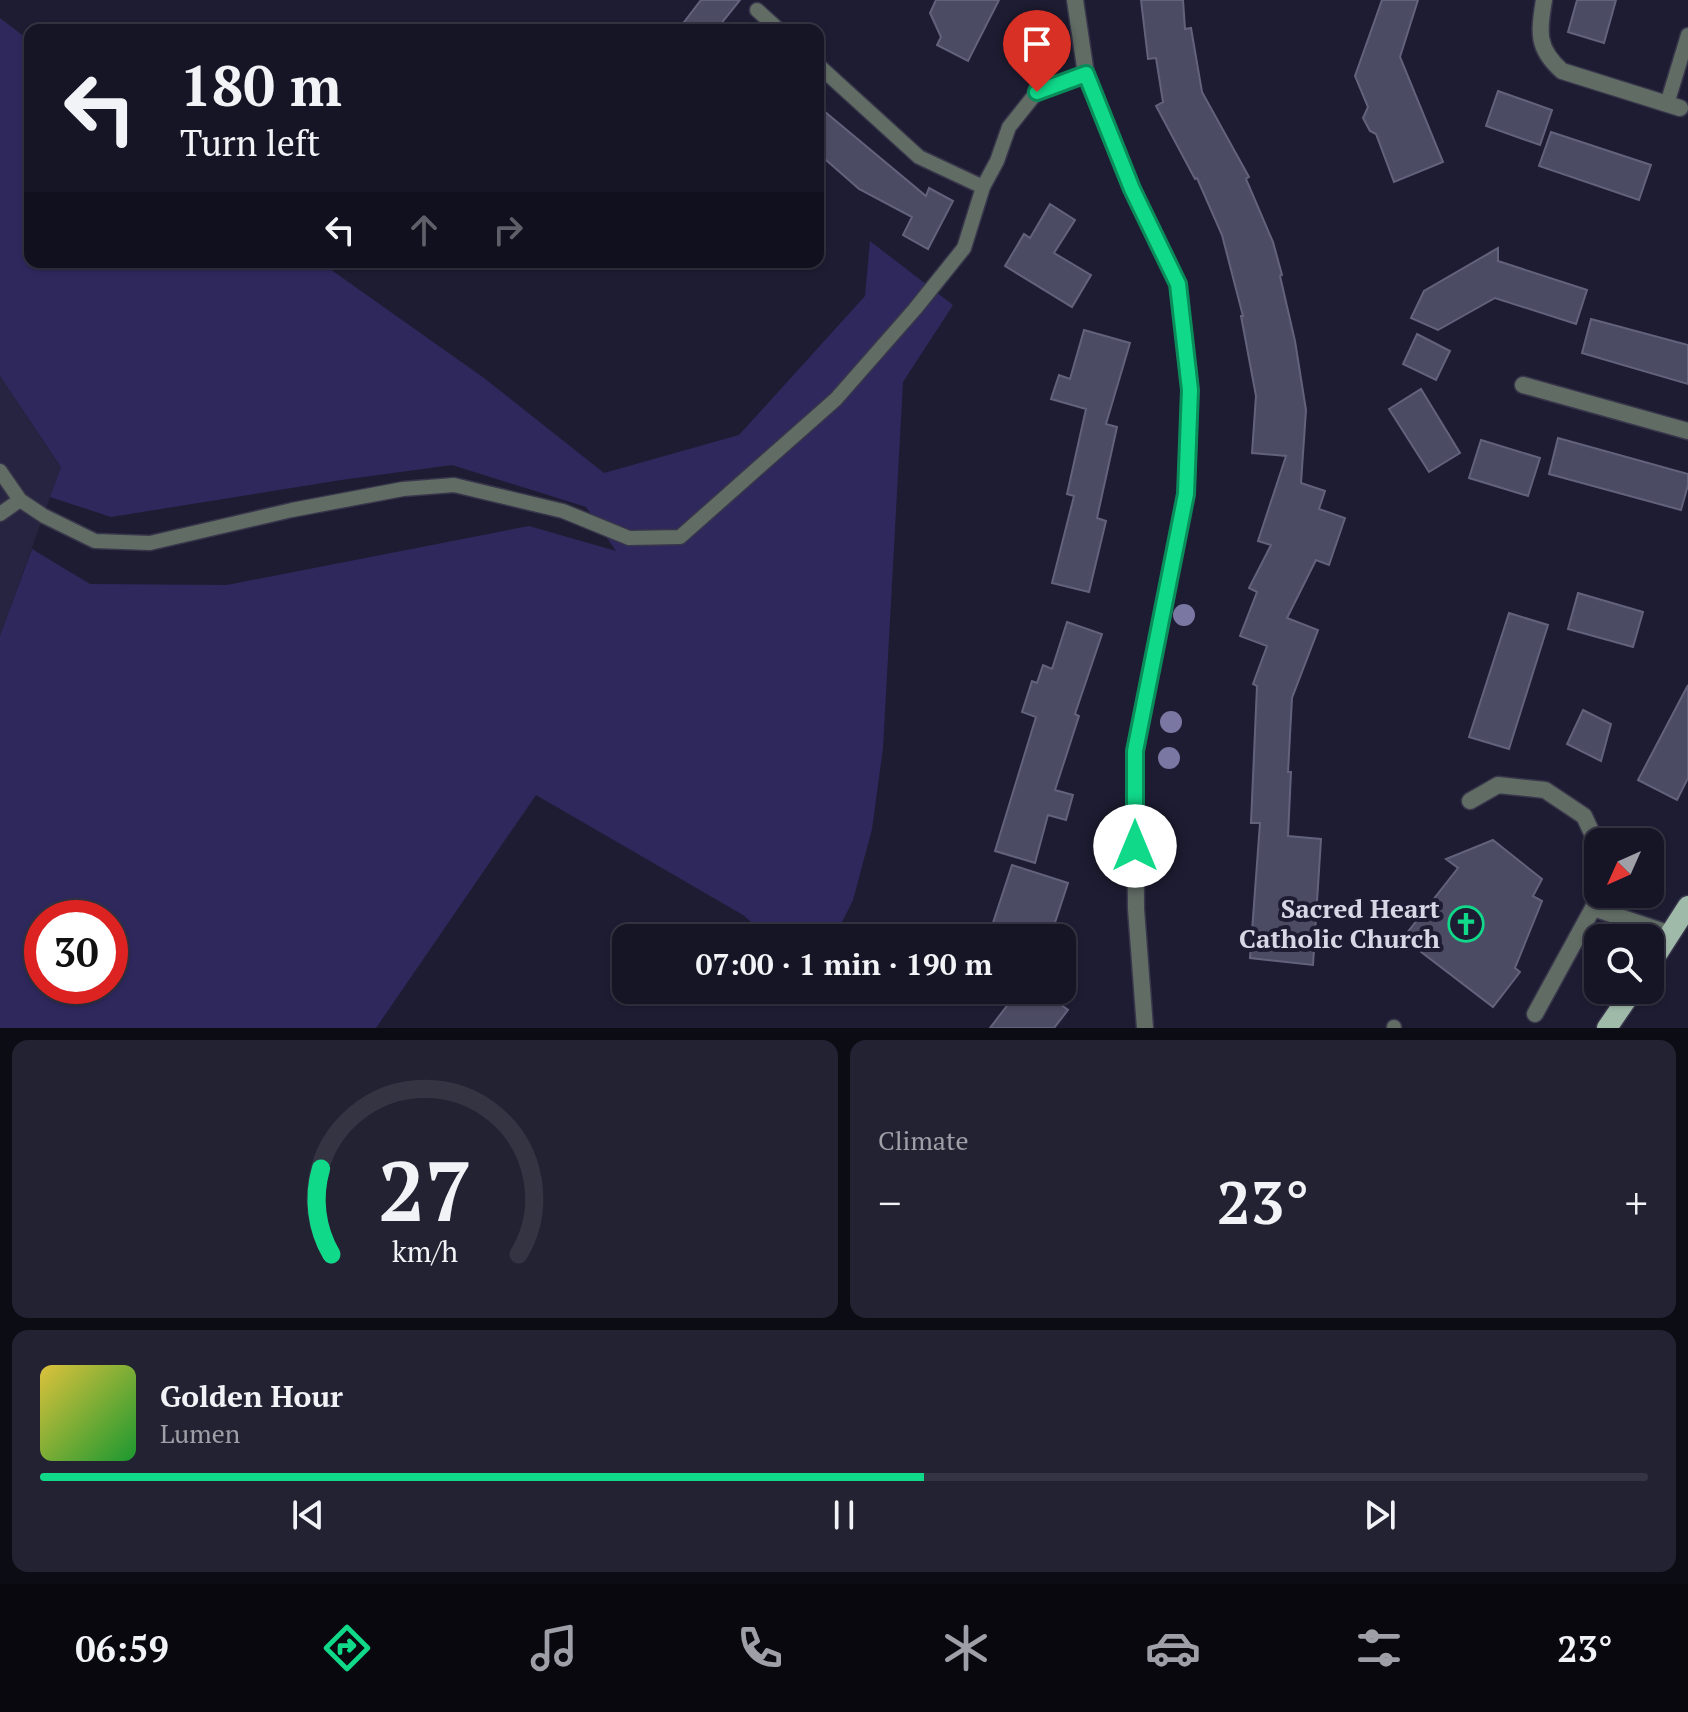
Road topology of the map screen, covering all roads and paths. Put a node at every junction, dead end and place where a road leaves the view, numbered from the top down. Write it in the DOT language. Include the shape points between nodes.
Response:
graph roads {
  1 [pos="1075,0"];
  2 [pos="1544,0"];
  3 [pos="757,10"];
  4 [pos="772,24"];
  5 [pos="1688,35"];
  6 [pos="824,70"];
  7 [pos="1086,74"];
  8 [pos="1673,106"];
  9 [pos="983,187"];
  10 [pos="1523,385"];
  11 [pos="1688,431"];
  12 [pos="0,471"];
  13 [pos="20,500"];
  14 [pos="0,514"];
  15 [pos="1470,801"];
  16 [pos="1590,828"];
  17 [pos="1688,906"];
  18 [pos="1592,908"];
  19 [pos="1612,908"];
  20 [pos="1671,934"];
  21 [pos="1664,944"];
  22 [pos="1623,1004"];
  23 [pos="1535,1014"];
  24 [pos="1145,1028"];
  25 [pos="1607,1028"];
  1 -- 7 [label="street"];
  2 -- 8 [label="street" via="1539,32 1548,58 1562,71"];
  3 -- 4 [label="lane"];
  5 -- 8 [label="lane"];
  6 -- 9 [label="lane" via="919,157"];
  7 -- 9 [label="lane" via="1037,92 1009,127"];
  7 -- 24 [label="street" via="1132,189 1178,284 1190,390 1186,494 1135,751 1136,909"];
  9 -- 13 [label="lane" via="964,248 915,309 836,399 680,537 629,538 563,511 454,485 389,491 150,543 95,541"];
  10 -- 11 [label="street"];
  12 -- 13 [label="lane"];
  13 -- 14 [label="lane"];
  15 -- 16 [label="street" via="1498,785 1545,790 1584,816"];
  17 -- 20 [label="main road"];
  18 -- 23 [label="street"];
  19 -- 20 [label="street"];
  20 -- 21 [label="main road"];
  22 -- 25 [label="main road"];
}
